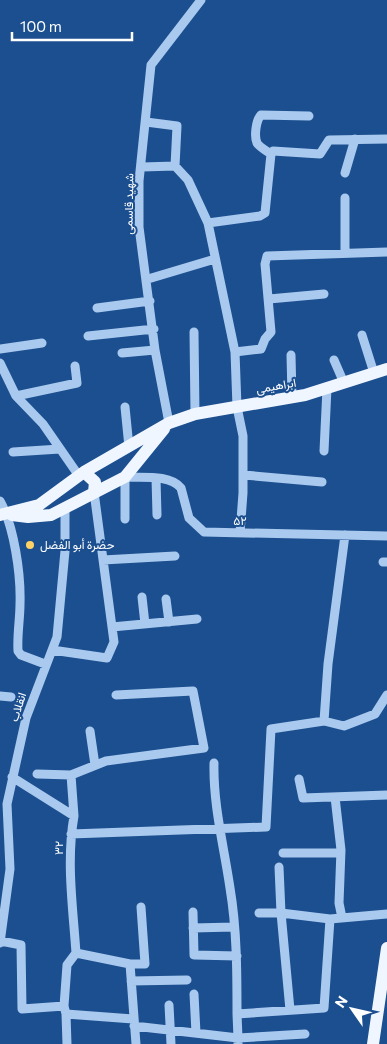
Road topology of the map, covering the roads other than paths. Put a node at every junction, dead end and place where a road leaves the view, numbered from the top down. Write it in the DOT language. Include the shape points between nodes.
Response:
graph roads {
  1 [pos="201,0"];
  2 [pos="309,116"];
  3 [pos="146,122"];
  4 [pos="355,139"];
  5 [pos="387,139"];
  6 [pos="271,154"];
  7 [pos="175,166"];
  8 [pos="142,167"];
  9 [pos="344,173"];
  10 [pos="345,198"];
  11 [pos="208,223"];
  12 [pos="387,252"];
  13 [pos="345,253"];
  14 [pos="215,259"];
  15 [pos="148,279"];
  16 [pos="324,294"];
  17 [pos="269,299"];
  18 [pos="150,301"];
  19 [pos="97,308"];
  20 [pos="154,329"];
  21 [pos="194,332"];
  22 [pos="362,335"];
  23 [pos="88,336"];
  24 [pos="42,343"];
  25 [pos="0,349"];
  26 [pos="155,350"];
  27 [pos="235,352"];
  28 [pos="122,353"];
  29 [pos="292,355"];
  30 [pos="334,360"];
  31 [pos="0,364"];
  32 [pos="75,366"];
  33 [pos="387,369"];
  34 [pos="374,373"];
  35 [pos="3,377"];
  36 [pos="344,383"];
  37 [pos="327,388"];
  38 [pos="16,396"];
  39 [pos="292,397"];
  40 [pos="125,407"];
  41 [pos="237,407"];
  42 [pos="195,414"];
  43 [pos="169,423"];
  44 [pos="129,446"];
  45 [pos="60,449"];
  46 [pos="324,451"];
  47 [pos="13,452"];
  48 [pos="82,474"];
  49 [pos="244,475"];
  50 [pos="125,477"];
  51 [pos="156,478"];
  52 [pos="322,482"];
  53 [pos="94,492"];
  54 [pos="0,501"];
  55 [pos="65,509"];
  56 [pos="4,515"];
  57 [pos="157,515"];
  58 [pos="125,518"];
  59 [pos="240,533"];
  60 [pos="345,535"];
  61 [pos="387,536"];
  62 [pos="175,556"];
  63 [pos="103,560"];
  64 [pos="142,598"];
  65 [pos="166,599"];
  66 [pos="197,619"];
  67 [pos="168,622"];
  68 [pos="145,624"];
  69 [pos="112,627"];
  70 [pos="52,650"];
  71 [pos="45,664"];
  72 [pos="116,695"];
  73 [pos="387,695"];
  74 [pos="0,696"];
  75 [pos="11,697"];
  76 [pos="324,721"];
  77 [pos="90,731"];
  78 [pos="214,763"];
  79 [pos="95,765"];
  80 [pos="37,774"];
  81 [pos="70,775"];
  82 [pos="12,777"];
  83 [pos="299,779"];
  84 [pos="387,795"];
  85 [pos="335,797"];
  86 [pos="74,816"];
  87 [pos="220,829"];
  88 [pos="71,834"];
  89 [pos="283,853"];
  90 [pos="341,853"];
  91 [pos="280,867"];
  92 [pos="141,907"];
  93 [pos="193,912"];
  94 [pos="259,913"];
  95 [pos="281,913"];
  96 [pos="387,914"];
  97 [pos="342,918"];
  98 [pos="330,919"];
  99 [pos="234,927"];
  100 [pos="193,928"];
  101 [pos="1,942"];
  102 [pos="387,948"];
  103 [pos="76,953"];
  104 [pos="236,956"];
  105 [pos="130,964"];
  106 [pos="187,980"];
  107 [pos="131,981"];
  108 [pos="194,994"];
  109 [pos="169,1005"];
  110 [pos="65,1010"];
  111 [pos="290,1010"];
  112 [pos="237,1014"];
  113 [pos="134,1023"];
  114 [pos="170,1030"];
  115 [pos="196,1033"];
  116 [pos="305,1034"];
  117 [pos="238,1041"];
  118 [pos="67,1044"];
  119 [pos="136,1044"];
  120 [pos="171,1044"];
  121 [pos="374,1044"];
  1 -- 3 [label="street, شهید قاسمی" via="151,65"];
  2 -- 6 [label="street" via="261,114 257,119 256,140"];
  3 -- 7 [label="street" via="177,126"];
  3 -- 8 [label="street, شهید قاسمی"];
  4 -- 5 [label="street"];
  4 -- 6 [label="street" via="329,140 320,154 273,151"];
  4 -- 9 [label="street"];
  6 -- 11 [label="street" via="265,213"];
  7 -- 8 [label="street"];
  7 -- 11 [label="street" via="188,180"];
  8 -- 15 [label="street, شهید قاسمی" via="139,228"];
  10 -- 13 [label="street"];
  11 -- 14 [label="street"];
  12 -- 13 [label="street"];
  13 -- 17 [label="street" via="267,256"];
  14 -- 15 [label="street"];
  14 -- 27 [label="street"];
  15 -- 18 [label="street, شهید قاسمی"];
  16 -- 17 [label="street"];
  17 -- 27 [label="street" via="271,332 261,349"];
  18 -- 19 [label="street"];
  18 -- 20 [label="street, شهید قاسمی"];
  20 -- 23 [label="street"];
  20 -- 26 [label="street, شهید قاسمی"];
  21 -- 42 [label="street"];
  22 -- 34 [label="street"];
  24 -- 25 [label="street"];
  26 -- 28 [label="street"];
  26 -- 43 [label="street, شهید قاسمی"];
  27 -- 41 [label="street"];
  29 -- 39 [label="street"];
  30 -- 36 [label="street"];
  31 -- 35 [label="street"];
  32 -- 38 [label="street" via="77,383"];
  33 -- 34 [label="main road, ابراهیمی"];
  34 -- 36 [label="main road, ابراهیمی"];
  35 -- 38 [label="street"];
  36 -- 37 [label="main road, ابراهیمی"];
  37 -- 39 [label="main road, ابراهیمی"];
  37 -- 46 [label="street"];
  38 -- 45 [label="street" via="43,424"];
  39 -- 41 [label="main road, ابراهیمی"];
  40 -- 44 [label="street"];
  41 -- 42 [label="main road, ابراهیمی"];
  41 -- 49 [label="street" via="243,436"];
  42 -- 43 [label="main road, ابراهیمی"];
  43 -- 44 [label="main road, ابراهیمی"];
  43 -- 50 [label="main road"];
  44 -- 48 [label="main road, ابراهیمی"];
  45 -- 47 [label="street"];
  45 -- 48 [label="street"];
  48 -- 53 [label="main road" via="95,482"];
  48 -- 56 [label="main road, ابراهیمی" via="39,505"];
  49 -- 52 [label="street"];
  49 -- 59 [label="street"];
  50 -- 51 [label="street, ۵۲"];
  50 -- 53 [label="main road"];
  50 -- 58 [label="street"];
  51 -- 57 [label="street"];
  51 -- 59 [label="street, ۵۲" via="178,484 189,518 204,532"];
  53 -- 55 [label="main road"];
  53 -- 63 [label="street"];
  54 -- 56 [label="street"];
  55 -- 56 [label="main road" via="40,517"];
  55 -- 70 [label="street, انقلاب" via="63,580 57,637"];
  56 -- 71 [label="street" via="18,579 18,651"];
  59 -- 60 [label="street, ۵۲"];
  60 -- 61 [label="street, ۵۲"];
  60 -- 76 [label="street"];
  62 -- 63 [label="street"];
  63 -- 69 [label="street"];
  64 -- 68 [label="street"];
  65 -- 67 [label="street"];
  66 -- 67 [label="street"];
  67 -- 68 [label="street"];
  68 -- 69 [label="street"];
  69 -- 70 [label="street" via="114,642 107,658"];
  70 -- 71 [label="street, انقلاب"];
  71 -- 82 [label="street, انقلاب" via="26,718"];
  72 -- 79 [label="street" via="193,691 204,748"];
  73 -- 76 [label="street" via="375,714 344,726"];
  74 -- 75 [label="street"];
  76 -- 87 [label="street" via="271,729 266,828"];
  77 -- 79 [label="street"];
  78 -- 87 [label="street"];
  79 -- 81 [label="street"];
  80 -- 81 [label="street"];
  81 -- 86 [label="street, ۳۲"];
  82 -- 86 [label="street"];
  82 -- 101 [label="street, انقلاب" via="8,804 10,869"];
  83 -- 85 [label="street" via="303,798"];
  84 -- 85 [label="street"];
  85 -- 90 [label="street"];
  86 -- 88 [label="street, ۳۲"];
  87 -- 88 [label="street"];
  87 -- 99 [label="street"];
  88 -- 103 [label="street, ۳۲"];
  89 -- 90 [label="street"];
  90 -- 97 [label="street" via="339,903"];
  91 -- 95 [label="street"];
  92 -- 105 [label="street" via="145,964"];
  93 -- 100 [label="street"];
  94 -- 95 [label="street"];
  95 -- 98 [label="street"];
  95 -- 111 [label="street"];
  96 -- 97 [label="street"];
  97 -- 98 [label="street"];
  98 -- 111 [label="street" via="324,1008"];
  99 -- 100 [label="street"];
  99 -- 104 [label="street"];
  100 -- 104 [label="street" via="194,956"];
  101 -- 110 [label="street" via="21,945 22,1009"];
  102 -- 121 [label="main road"];
  103 -- 105 [label="street"];
  103 -- 110 [label="street" via="67,965"];
  104 -- 112 [label="street"];
  105 -- 107 [label="street"];
  106 -- 107 [label="street"];
  107 -- 113 [label="street"];
  108 -- 115 [label="street"];
  109 -- 114 [label="street"];
  110 -- 113 [label="street"];
  110 -- 118 [label="street"];
  111 -- 112 [label="street"];
  112 -- 117 [label="street"];
  113 -- 114 [label="street"];
  113 -- 119 [label="street"];
  114 -- 115 [label="street"];
  114 -- 120 [label="street"];
  115 -- 117 [label="street"];
  116 -- 117 [label="street"];
}
